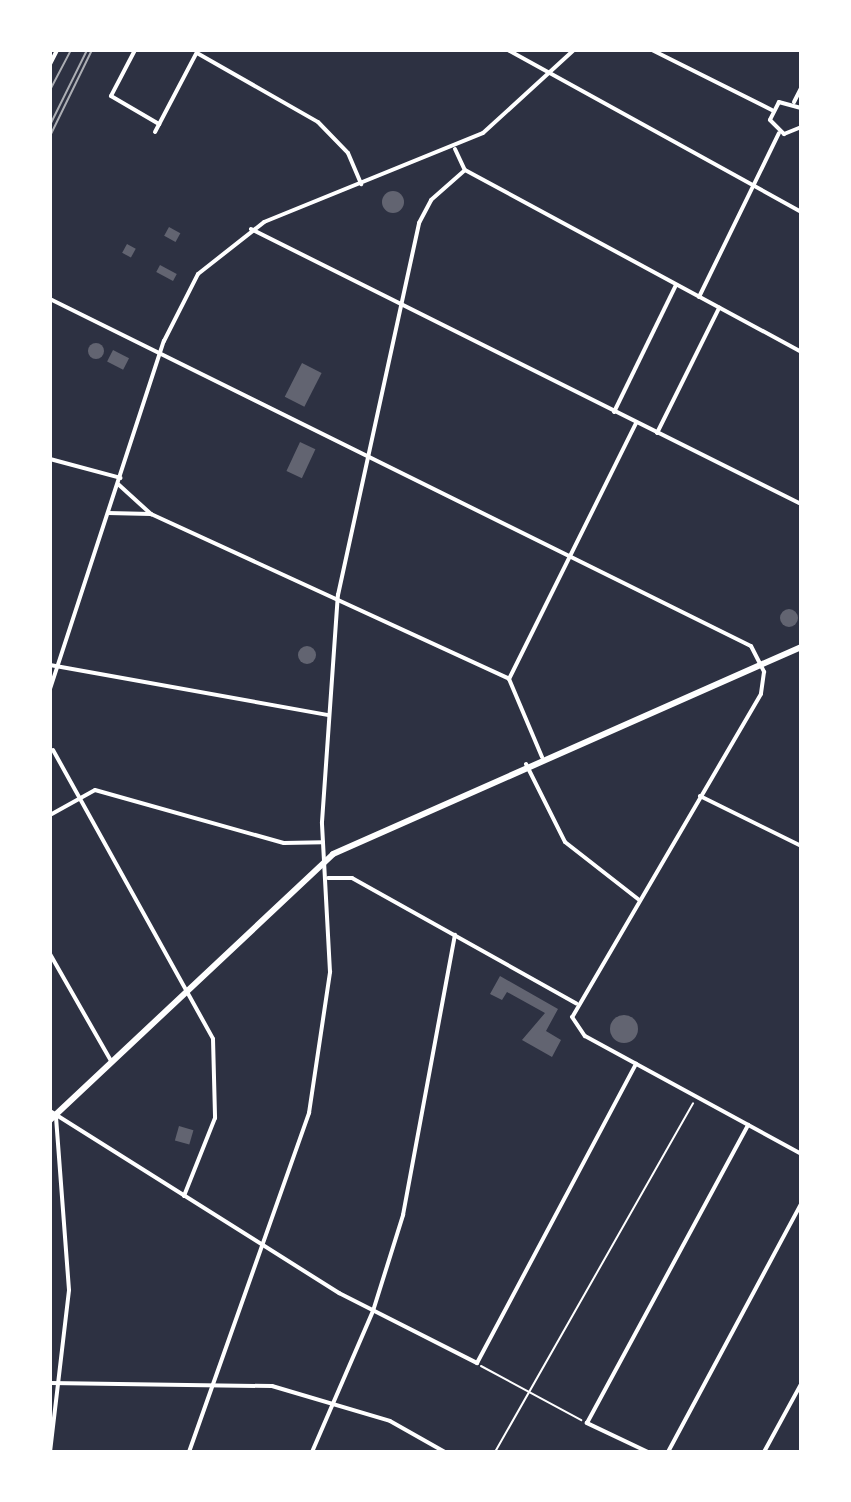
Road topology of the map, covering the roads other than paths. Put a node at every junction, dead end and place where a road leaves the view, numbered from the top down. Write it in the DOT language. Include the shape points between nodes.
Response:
graph roads {
  1 [pos="57,50"];
  2 [pos="135,50"];
  3 [pos="508,50"];
  4 [pos="574,50"];
  5 [pos="652,50"];
  6 [pos="197,52"];
  7 [pos="50,64"];
  8 [pos="549,73"];
  9 [pos="801,88"];
  10 [pos="794,102"];
  11 [pos="801,108"];
  12 [pos="772,110"];
  13 [pos="159,124"];
  14 [pos="801,127"];
  15 [pos="155,132"];
  16 [pos="779,133"];
  17 [pos="455,148"];
  18 [pos="465,170"];
  19 [pos="361,184"];
  20 [pos="753,186"];
  21 [pos="801,212"];
  22 [pos="251,229"];
  23 [pos="676,285"];
  24 [pos="699,297"];
  25 [pos="50,299"];
  26 [pos="400,307"];
  27 [pos="719,308"];
  28 [pos="801,352"];
  29 [pos="161,354"];
  30 [pos="614,412"];
  31 [pos="636,423"];
  32 [pos="657,433"];
  33 [pos="368,456"];
  34 [pos="50,459"];
  35 [pos="121,478"];
  36 [pos="118,484"];
  37 [pos="801,504"];
  38 [pos="108,513"];
  39 [pos="151,514"];
  40 [pos="570,555"];
  41 [pos="338,595"];
  42 [pos="801,647"];
  43 [pos="760,662"];
  44 [pos="50,665"];
  45 [pos="57,665"];
  46 [pos="509,679"];
  47 [pos="50,689"];
  48 [pos="329,715"];
  49 [pos="50,729"];
  50 [pos="53,750"];
  51 [pos="542,757"];
  52 [pos="526,764"];
  53 [pos="50,792"];
  54 [pos="700,796"];
  55 [pos="84,797"];
  56 [pos="50,815"];
  57 [pos="323,842"];
  58 [pos="801,846"];
  59 [pos="326,859"];
  60 [pos="328,878"];
  61 [pos="638,899"];
  62 [pos="455,935"];
  63 [pos="50,954"];
  64 [pos="189,987"];
  65 [pos="576,1003"];
  66 [pos="111,1061"];
  67 [pos="636,1064"];
  68 [pos="52,1115"];
  69 [pos="748,1125"];
  70 [pos="801,1154"];
  71 [pos="184,1196"];
  72 [pos="801,1204"];
  73 [pos="265,1247"];
  74 [pos="373,1311"];
  75 [pos="50,1383"];
  76 [pos="59,1383"];
  77 [pos="213,1384"];
  78 [pos="801,1384"];
  79 [pos="334,1401"];
  80 [pos="50,1452"];
  81 [pos="189,1452"];
  82 [pos="312,1452"];
  83 [pos="445,1452"];
  84 [pos="648,1452"];
  85 [pos="668,1452"];
  86 [pos="764,1452"];
  1 -- 7 [label="street"];
  2 -- 13 [label="street" via="111,96"];
  3 -- 8 [label="street"];
  4 -- 8 [label="street"];
  5 -- 12 [label="street"];
  6 -- 13 [label="street"];
  6 -- 19 [label="street" via="318,122 348,153"];
  8 -- 17 [label="street" via="497,123"];
  8 -- 20 [label="street"];
  9 -- 10 [label="street"];
  10 -- 11 [label="street"];
  10 -- 12 [label="street"];
  12 -- 16 [label="street"];
  13 -- 15 [label="street"];
  14 -- 16 [label="street"];
  16 -- 20 [label="street"];
  17 -- 18 [label="street"];
  17 -- 19 [label="street"];
  18 -- 23 [label="street"];
  18 -- 26 [label="street" via="425,208"];
  19 -- 22 [label="street"];
  20 -- 21 [label="street"];
  20 -- 24 [label="street"];
  22 -- 26 [label="street"];
  22 -- 29 [label="street" via="198,274"];
  23 -- 24 [label="street"];
  23 -- 30 [label="street"];
  24 -- 27 [label="street"];
  25 -- 29 [label="street"];
  26 -- 30 [label="street"];
  26 -- 33 [label="street"];
  27 -- 28 [label="street"];
  27 -- 32 [label="street"];
  29 -- 33 [label="street"];
  29 -- 35 [label="street"];
  30 -- 31 [label="street"];
  31 -- 32 [label="street"];
  31 -- 40 [label="street"];
  32 -- 37 [label="street"];
  33 -- 40 [label="street"];
  33 -- 41 [label="street"];
  34 -- 35 [label="street"];
  35 -- 36 [label="street"];
  36 -- 38 [label="street"];
  36 -- 39 [label="street"];
  38 -- 39 [label="street"];
  38 -- 45 [label="street"];
  39 -- 41 [label="street"];
  40 -- 43 [label="street" via="743,640"];
  40 -- 46 [label="street"];
  41 -- 46 [label="street"];
  41 -- 48 [label="street"];
  42 -- 43 [label="main road"];
  43 -- 51 [label="main road"];
  43 -- 54 [label="street" via="761,694"];
  44 -- 45 [label="street"];
  45 -- 47 [label="street"];
  45 -- 48 [label="street"];
  46 -- 51 [label="street"];
  48 -- 57 [label="street"];
  49 -- 50 [label="street"];
  50 -- 53 [label="street"];
  50 -- 55 [label="street"];
  51 -- 52 [label="main road"];
  52 -- 59 [label="main road"];
  52 -- 61 [label="street" via="565,842"];
  54 -- 58 [label="street"];
  54 -- 61 [label="street"];
  55 -- 56 [label="street"];
  55 -- 57 [label="street" via="95,790 284,843"];
  55 -- 64 [label="street"];
  57 -- 59 [label="street"];
  59 -- 60 [label="street"];
  59 -- 64 [label="main road"];
  60 -- 62 [label="street" via="352,878"];
  60 -- 73 [label="street" via="331,942 322,1044"];
  61 -- 65 [label="street"];
  62 -- 65 [label="street"];
  62 -- 74 [label="street" via="423,1135"];
  63 -- 66 [label="street"];
  64 -- 66 [label="main road"];
  64 -- 71 [label="street" via="213,1039 218,1084 215,1118"];
  65 -- 67 [label="street" via="580,1033"];
  66 -- 68 [label="main road"];
  67 -- 69 [label="street"];
  67 -- 74 [label="street" via="477,1363"];
  68 -- 71 [label="street"];
  68 -- 76 [label="street" via="69,1290"];
  69 -- 70 [label="street"];
  69 -- 84 [label="street" via="587,1423"];
  71 -- 73 [label="street"];
  72 -- 85 [label="street"];
  73 -- 74 [label="street"];
  73 -- 77 [label="street"];
  74 -- 79 [label="street"];
  75 -- 76 [label="street"];
  76 -- 77 [label="street"];
  76 -- 80 [label="street"];
  77 -- 79 [label="street" via="272,1386"];
  77 -- 81 [label="street"];
  78 -- 86 [label="street"];
  79 -- 82 [label="street"];
  79 -- 83 [label="street"];
}
